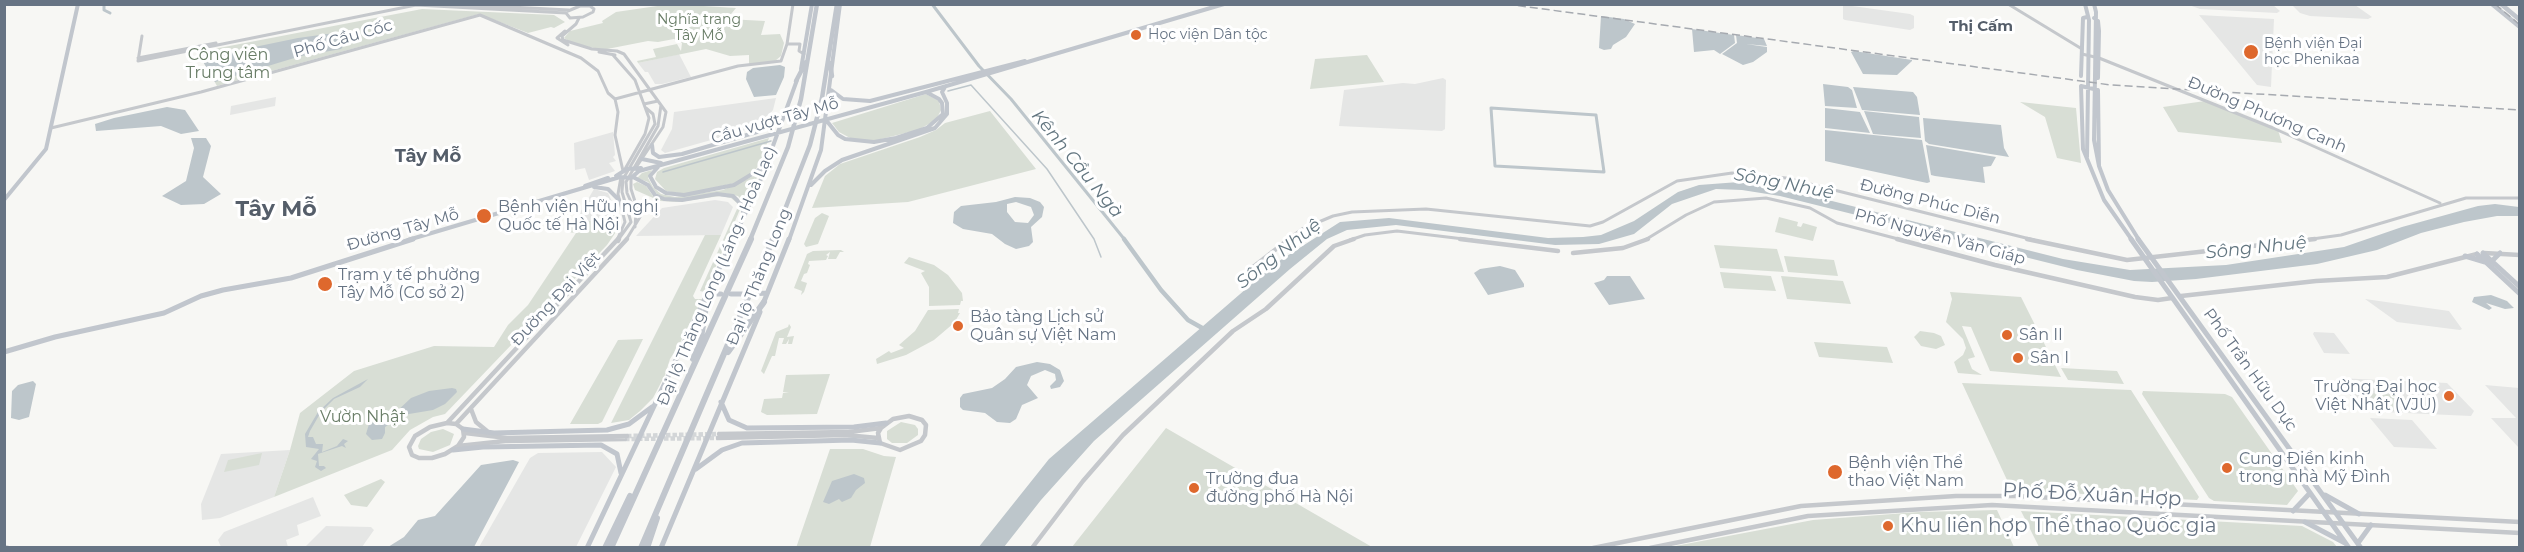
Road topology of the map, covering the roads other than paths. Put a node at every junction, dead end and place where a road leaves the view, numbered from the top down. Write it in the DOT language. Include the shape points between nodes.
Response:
graph roads {
  1 [pos="78,4"];
  2 [pos="411,4"];
  3 [pos="451,4"];
  4 [pos="793,4"];
  5 [pos="812,4"];
  6 [pos="817,4"];
  7 [pos="839,4"];
  8 [pos="1224,4"];
  9 [pos="2008,4"];
  10 [pos="2085,4"];
  11 [pos="2094,4"];
  12 [pos="2492,4"];
  13 [pos="2501,4"];
  14 [pos="581,5"];
  15 [pos="591,5"];
  16 [pos="567,12"];
  17 [pos="2503,13"];
  18 [pos="2512,14"];
  19 [pos="2087,17"];
  20 [pos="579,18"];
  21 [pos="2094,18"];
  22 [pos="2520,20"];
  23 [pos="304,26"];
  24 [pos="2520,27"];
  25 [pos="142,36"];
  26 [pos="786,44"];
  27 [pos="2082,52"];
  28 [pos="613,53"];
  29 [pos="830,53"];
  30 [pos="807,55"];
  31 [pos="2099,58"];
  32 [pos="832,76"];
  33 [pos="2081,76"];
  34 [pos="971,77"];
  35 [pos="2098,78"];
  36 [pos="796,81"];
  37 [pos="946,86"];
  38 [pos="651,89"];
  39 [pos="831,90"];
  40 [pos="922,91"];
  41 [pos="640,92"];
  42 [pos="943,96"];
  43 [pos="615,99"];
  44 [pos="660,102"];
  45 [pos="645,106"];
  46 [pos="787,107"];
  47 [pos="826,120"];
  48 [pos="51,128"];
  49 [pos="652,146"];
  50 [pos="642,159"];
  51 [pos="2087,161"];
  52 [pos="769,163"];
  53 [pos="661,164"];
  54 [pos="2099,166"];
  55 [pos="637,170"];
  56 [pos="622,174"];
  57 [pos="632,177"];
  58 [pos="589,187"];
  59 [pos="809,187"];
  60 [pos="580,189"];
  61 [pos="2520,198"];
  62 [pos="4,200"];
  63 [pos="619,200"];
  64 [pos="2441,204"];
  65 [pos="744,217"];
  66 [pos="635,227"];
  67 [pos="614,246"];
  68 [pos="1558,251"];
  69 [pos="1573,253"];
  70 [pos="2480,253"];
  71 [pos="2500,254"];
  72 [pos="2520,255"];
  73 [pos="2465,256"];
  74 [pos="2146,261"];
  75 [pos="2155,261"];
  76 [pos="2490,262"];
  77 [pos="1248,272"];
  78 [pos="2520,287"];
  79 [pos="767,293"];
  80 [pos="721,294"];
  81 [pos="731,294"];
  82 [pos="742,294"];
  83 [pos="752,294"];
  84 [pos="2520,294"];
  85 [pos="2181,296"];
  86 [pos="708,297"];
  87 [pos="2172,298"];
  88 [pos="764,302"];
  89 [pos="4,352"];
  90 [pos="502,365"];
  91 [pos="510,366"];
  92 [pos="2238,391"];
  93 [pos="2249,392"];
  94 [pos="705,399"];
  95 [pos="721,402"];
  96 [pos="654,405"];
  97 [pos="472,408"];
  98 [pos="669,419"];
  99 [pos="447,423"];
  100 [pos="886,423"];
  101 [pos="456,424"];
  102 [pos="881,428"];
  103 [pos="464,431"];
  104 [pos="494,433"];
  105 [pos="879,441"];
  106 [pos="455,448"];
  107 [pos="655,450"];
  108 [pos="679,460"];
  109 [pos="694,471"];
  110 [pos="621,475"];
  111 [pos="2310,492"];
  112 [pos="2323,494"];
  113 [pos="1846,502"];
  114 [pos="2293,511"];
  115 [pos="1850,512"];
  116 [pos="2324,512"];
  117 [pos="2336,513"];
  118 [pos="2359,514"];
  119 [pos="1734,519"];
  120 [pos="2305,522"];
  121 [pos="2520,522"];
  122 [pos="2332,523"];
  123 [pos="2344,524"];
  124 [pos="2371,525"];
  125 [pos="1740,528"];
  126 [pos="2520,533"];
  127 [pos="2359,545"];
  128 [pos="1610,546"];
  129 [pos="2348,546"];
  130 [pos="587,548"];
  131 [pos="605,548"];
  132 [pos="611,548"];
  133 [pos="641,548"];
  134 [pos="647,548"];
  135 [pos="661,548"];
  136 [pos="1032,548"];
  137 [pos="1593,548"];
  138 [pos="1650,548"];
  1 -- 48 [label="main road"];
  2 -- 23 [label="street"];
  3 -- 16 [label="street"];
  4 -- 26 [label="street"];
  5 -- 30 [label="main road"];
  6 -- 30 [label="highway, Đại lộ Thăng Long (Láng - Hoà Lạc)"];
  7 -- 29 [label="highway"];
  7 -- 32 [label="main road, Đại lộ Thăng Long"];
  8 -- 34 [label="main road"];
  9 -- 27 [label="street, Đường Phương Canh"];
  10 -- 19 [label="main road"];
  11 -- 21 [label="main road"];
  12 -- 17 [label="highway"];
  13 -- 18 [label="highway"];
  14 -- 15 [label="street"];
  14 -- 16 [label="street"];
  15 -- 20 [label="street" via="593,12"];
  16 -- 20 [label="street" via="570,18"];
  16 -- 23 [label="street" via="416,5"];
  17 -- 18 [label="highway"];
  17 -- 24 [label="highway"];
  18 -- 22 [label="highway"];
  19 -- 27 [label="main road"];
  19 -- 51 [label="main road"];
  20 -- 28 [label="street" via="558,36 559,41"];
  21 -- 31 [label="main road" via="2098,21"];
  21 -- 54 [label="main road, Phố Trần Hữu Dực" via="2093,121"];
  23 -- 25 [label="street" via="138,59"];
  26 -- 30 [label="street" via="800,44 799,51"];
  26 -- 38 [label="street" via="778,62 738,66"];
  27 -- 31 [label="street, Đường Phương Canh"];
  27 -- 33 [label="main road"];
  28 -- 38 [label="street" via="624,54"];
  28 -- 41 [label="street, Đường Đại Việt"];
  29 -- 32 [label="highway"];
  29 -- 94 [label="highway" via="810,145 794,191"];
  30 -- 36 [label="highway"];
  30 -- 98 [label="highway, Đại lộ Thăng Long (Láng - Hoà Lạc)" via="801,99 771,192"];
  31 -- 35 [label="main road"];
  31 -- 64 [label="street, Đường Phương Canh" via="2272,128"];
  32 -- 39 [label="main road, Đại lộ Thăng Long"];
  34 -- 37 [label="main road"];
  34 -- 40 [label="main road"];
  36 -- 46 [label="main road"];
  37 -- 40 [label="main road"];
  37 -- 42 [label="main road"];
  38 -- 41 [label="street"];
  38 -- 44 [label="street"];
  39 -- 40 [label="main road" via="843,99 862,102"];
  39 -- 47 [label="main road, Đại lộ Thăng Long"];
  40 -- 42 [label="main road"];
  40 -- 47 [label="main road" via="939,99 943,109 939,119 919,132 887,141 863,142 838,135"];
  40 -- 53 [label="main road, Cầu vượt Tây Mỗ"];
  41 -- 43 [label="street"];
  41 -- 45 [label="street, Đường Đại Việt"];
  42 -- 59 [label="main road" via="947,114 936,128 842,160"];
  43 -- 48 [label="street, Phố Cầu Cốc" via="608,93 600,72 586,60 477,15 201,92"];
  43 -- 56 [label="street, Phố Cầu Cốc" via="615,135"];
  44 -- 45 [label="street"];
  44 -- 49 [label="street" via="666,112 665,122"];
  44 -- 66 [label="street" via="657,129 626,182 636,213"];
  45 -- 56 [label="street, Đường Đại Việt" via="648,128"];
  45 -- 67 [label="street" via="654,116 654,127 622,179 629,226"];
  46 -- 49 [label="main road" via="772,124 728,142 665,157 654,154"];
  46 -- 52 [label="main road"];
  47 -- 59 [label="main road, Đại lộ Thăng Long"];
  48 -- 62 [label="main road" via="44,152"];
  49 -- 50 [label="street"];
  50 -- 53 [label="main road"];
  50 -- 55 [label="street"];
  51 -- 54 [label="main road, Phố Trần Hữu Dực" via="2081,137 2081,86 2098,90"];
  51 -- 74 [label="main road, Phố Trần Hữu Dực" via="2104,200"];
  52 -- 53 [label="main road" via="734,185 684,195 666,193 653,183 650,176"];
  52 -- 65 [label="main road"];
  53 -- 55 [label="main road, Cầu vượt Tây Mỗ"];
  54 -- 75 [label="main road, Phố Trần Hữu Dực" via="2113,200"];
  55 -- 56 [label="main road, Cầu vượt Tây Mỗ"];
  55 -- 57 [label="main road"];
  56 -- 57 [label="main road"];
  56 -- 58 [label="main road, Đường Tây Mỗ"];
  56 -- 60 [label="main road, Đường Tây Mỗ"];
  56 -- 63 [label="street, Đường Đại Việt" via="617,187"];
  57 -- 65 [label="main road" via="645,182 655,195 664,199 734,196 742,205"];
  57 -- 66 [label="street" via="631,189 640,214"];
  58 -- 60 [label="main road, Đường Tây Mỗ"];
  58 -- 63 [label="main road" via="608,189"];
  59 -- 79 [label="main road, Đại lộ Thăng Long"];
  60 -- 89 [label="main road, Đường Tây Mỗ" via="291,278 223,290 164,313"];
  61 -- 64 [label="street, Đường Phúc Diễn" via="2473,197"];
  63 -- 67 [label="street, Đường Đại Việt" via="625,222"];
  64 -- 75 [label="street, Đường Phúc Diễn" via="2341,235"];
  65 -- 86 [label="main road"];
  66 -- 91 [label="street, Đường Đại Việt"];
  67 -- 90 [label="street, Đường Đại Việt"];
  68 -- 136 [label="street" via="1397,231 1365,234 1334,246 1266,309 1233,331 1123,435"];
  69 -- 87 [label="street, Phố Nguyễn Văn Giáp" via="1623,248 1640,242 1714,202 1766,198 1810,208 1837,223 2011,269 2134,297"];
  70 -- 71 [label="street"];
  70 -- 73 [label="street"];
  70 -- 76 [label="main road"];
  71 -- 72 [label="street"];
  71 -- 76 [label="main road"];
  73 -- 76 [label="main road"];
  73 -- 85 [label="street" via="2387,277"];
  74 -- 75 [label="street, Đường Phúc Diễn"];
  74 -- 77 [label="street, Đường Phúc Diễn" via="2112,258 1786,178 1732,173 1677,181 1604,222 1590,225 1426,209 1352,212 1302,229"];
  74 -- 87 [label="main road, Phố Trần Hữu Dực"];
  75 -- 85 [label="main road, Phố Trần Hữu Dực"];
  76 -- 78 [label="main road"];
  76 -- 84 [label="main road"];
  79 -- 83 [label="main road"];
  79 -- 88 [label="main road, Đại lộ Thăng Long"];
  80 -- 86 [label="main road"];
  81 -- 82 [label="main road"];
  85 -- 93 [label="main road, Phố Trần Hữu Dực"];
  86 -- 96 [label="main road"];
  86 -- 98 [label="highway" via="700,344"];
  87 -- 92 [label="main road, Phố Trần Hữu Dực"];
  88 -- 94 [label="highway" via="727,354"];
  88 -- 95 [label="main road, Đại lộ Thăng Long"];
  90 -- 91 [label="street"];
  90 -- 99 [label="street, Đường Đại Việt"];
  91 -- 97 [label="street, Đường Đại Việt"];
  92 -- 93 [label="main road"];
  92 -- 111 [label="main road, Phố Trần Hữu Dực"];
  93 -- 112 [label="main road, Phố Trần Hữu Dực"];
  94 -- 108 [label="highway"];
  95 -- 100 [label="main road" via="729,420 747,428"];
  95 -- 109 [label="main road, Đại lộ Thăng Long"];
  96 -- 104 [label="main road" via="634,421 607,430"];
  96 -- 110 [label="main road"];
  97 -- 101 [label="street, Đường Đại Việt"];
  97 -- 104 [label="street" via="476,422"];
  98 -- 107 [label="highway, Đại lộ Thăng Long (Láng - Hoà Lạc)"];
  99 -- 101 [label="street"];
  99 -- 106 [label="street" via="415,436 410,452 425,459"];
  100 -- 102 [label="street"];
  100 -- 105 [label="street" via="901,417 916,418 926,425 925,435 908,448 892,449"];
  101 -- 103 [label="street"];
  102 -- 105 [label="street"];
  102 -- 105 [label="street" via="718,436 845,435"];
  103 -- 104 [label="main road"];
  103 -- 106 [label="street"];
  103 -- 106 [label="street" via="507,438 626,438 505,441"];
  105 -- 109 [label="main road" via="742,443 722,450"];
  106 -- 110 [label="main road" via="601,445 617,454"];
  107 -- 131 [label="highway"];
  107 -- 132 [label="highway, Đại lộ Thăng Long (Láng - Hoà Lạc)"];
  108 -- 133 [label="highway"];
  108 -- 134 [label="highway"];
  109 -- 135 [label="main road, Đại lộ Thăng Long"];
  110 -- 130 [label="main road"];
  111 -- 114 [label="main road"];
  111 -- 116 [label="main road, Phố Trần Hữu Dực"];
  112 -- 117 [label="main road, Phố Trần Hữu Dực"];
  112 -- 118 [label="main road"];
  113 -- 114 [label="street, Phố Đỗ Xuân Hợp" via="2016,496"];
  113 -- 115 [label="street"];
  113 -- 119 [label="street, Phố Đỗ Xuân Hợp"];
  114 -- 116 [label="street, Phố Đỗ Xuân Hợp"];
  115 -- 120 [label="street, Phố Đỗ Xuân Hợp" via="1992,505"];
  115 -- 125 [label="street, Phố Đỗ Xuân Hợp"];
  116 -- 117 [label="street, Phố Đỗ Xuân Hợp"];
  116 -- 122 [label="main road, Phố Trần Hữu Dực"];
  117 -- 118 [label="street, Phố Đỗ Xuân Hợp"];
  117 -- 123 [label="main road, Phố Trần Hữu Dực"];
  118 -- 121 [label="street, Phố Đỗ Xuân Hợp"];
  119 -- 125 [label="street"];
  119 -- 128 [label="street, Phố Đỗ Xuân Hợp"];
  120 -- 122 [label="street, Phố Đỗ Xuân Hợp"];
  120 -- 129 [label="main road"];
  122 -- 123 [label="street, Phố Đỗ Xuân Hợp"];
  122 -- 129 [label="main road, Phố Trần Hữu Dực"];
  123 -- 124 [label="street, Phố Đỗ Xuân Hợp"];
  123 -- 127 [label="main road, Phố Trần Hữu Dực"];
  124 -- 126 [label="street, Phố Đỗ Xuân Hợp"];
  124 -- 127 [label="main road"];
  125 -- 138 [label="street, Phố Đỗ Xuân Hợp"];
  128 -- 137 [label="street, Phố Đỗ Xuân Hợp"];
}
